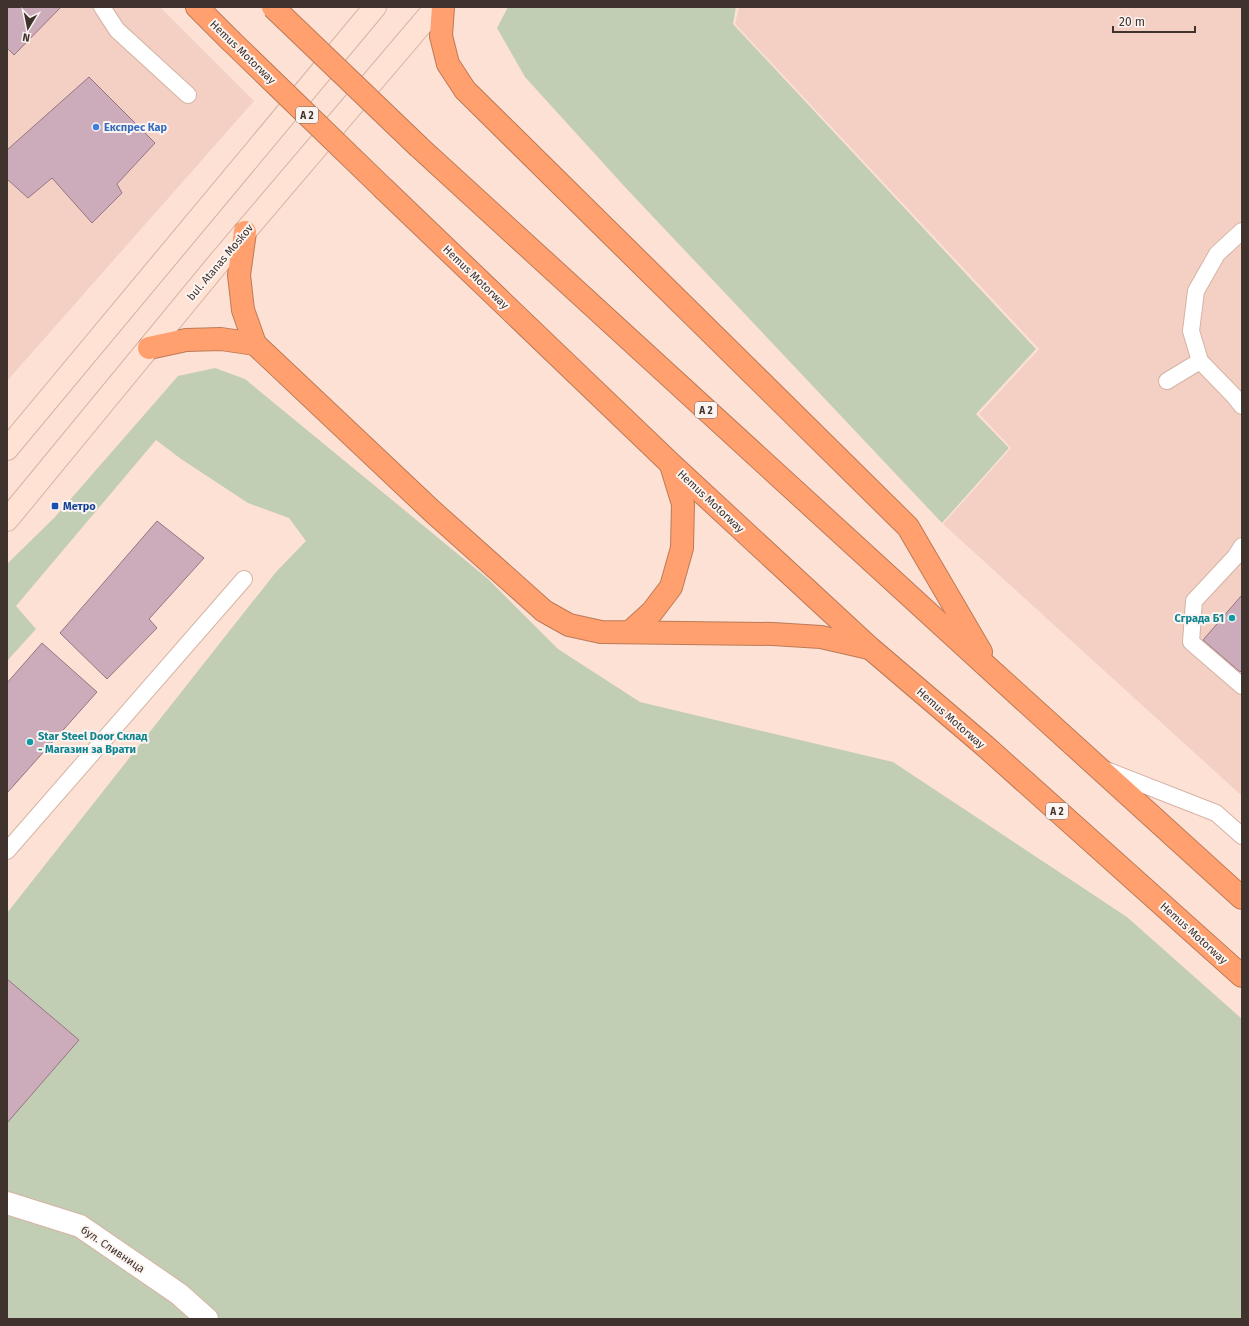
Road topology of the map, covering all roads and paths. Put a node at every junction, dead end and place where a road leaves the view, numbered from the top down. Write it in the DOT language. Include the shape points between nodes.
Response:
graph roads {
  1 [pos="102,7"];
  2 [pos="196,7"];
  3 [pos="273,7"];
  4 [pos="375,7"];
  5 [pos="436,7"];
  6 [pos="443,7"];
  7 [pos="188,95"];
  8 [pos="1242,231"];
  9 [pos="245,232"];
  10 [pos="255,344"];
  11 [pos="149,348"];
  12 [pos="1200,361"];
  13 [pos="1167,381"];
  14 [pos="1242,406"];
  15 [pos="7,449"];
  16 [pos="671,464"];
  17 [pos="7,520"];
  18 [pos="1242,546"];
  19 [pos="244,579"];
  20 [pos="630,632"];
  21 [pos="870,648"];
  22 [pos="993,672"];
  23 [pos="1242,686"];
  24 [pos="1095,766"];
  25 [pos="1242,836"];
  26 [pos="7,851"];
  27 [pos="1242,898"];
  28 [pos="1242,976"];
  29 [pos="7,1203"];
  30 [pos="207,1319"];
  1 -- 7 [label="lane" via="117,30"];
  2 -- 16 [label="highway, Hemus Motorway / A 2, bridge"];
  3 -- 22 [label="highway, A 2, bridge" via="419,147"];
  4 -- 15 [label="main road"];
  5 -- 9 [label="main road, bul. Atanas Moskov"];
  6 -- 22 [label="highway" via="441,36 448,64 465,90 908,527"];
  8 -- 12 [label="lane" via="1217,254 1196,291 1191,331"];
  9 -- 10 [label="highway" via="239,275 243,310"];
  9 -- 11 [label="main road, bul. Atanas Moskov"];
  10 -- 11 [label="highway" via="221,339 186,340"];
  10 -- 20 [label="highway" via="426,505 544,611 569,624 601,632"];
  11 -- 17 [label="main road, bul. Atanas Moskov"];
  12 -- 13 [label="lane"];
  12 -- 14 [label="lane"];
  16 -- 20 [label="highway" via="683,504 682,548 671,587 652,612"];
  16 -- 21 [label="highway, Hemus Motorway / A 2"];
  18 -- 23 [label="lane" via="1194,601 1191,642"];
  19 -- 26 [label="lane"];
  20 -- 21 [label="highway" via="820,637"];
  21 -- 28 [label="highway, Hemus Motorway / A 2"];
  22 -- 24 [label="highway, A 2"];
  24 -- 25 [label="lane" via="1216,813"];
  24 -- 27 [label="highway, A 2"];
  29 -- 30 [label="street, бул. Сливница" via="80,1226 179,1294"];
}
